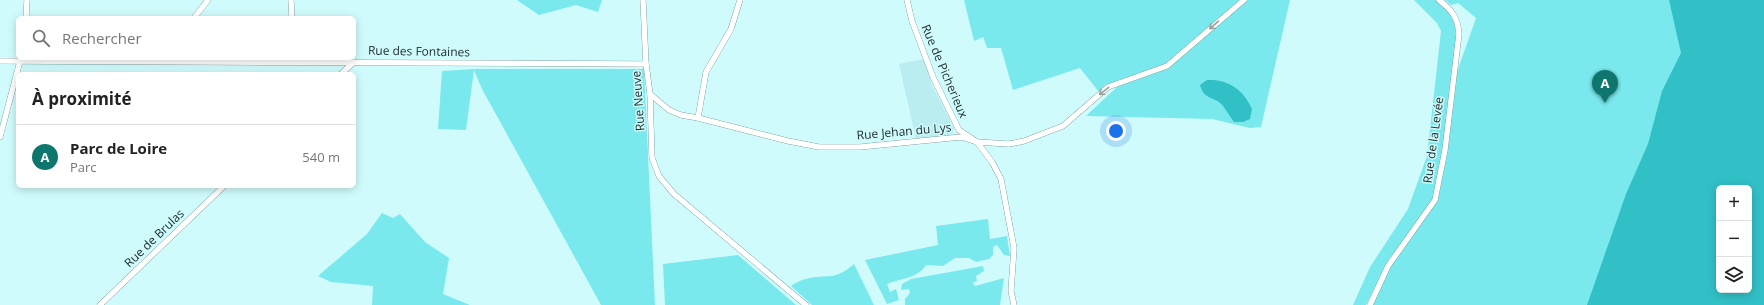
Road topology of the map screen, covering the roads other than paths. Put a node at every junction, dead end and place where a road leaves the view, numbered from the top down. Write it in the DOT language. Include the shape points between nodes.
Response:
graph roads {
  1 [pos="27,0"];
  2 [pos="208,0"];
  3 [pos="291,0"];
  4 [pos="643,0"];
  5 [pos="740,0"];
  6 [pos="907,0"];
  7 [pos="1244,0"];
  8 [pos="1439,0"];
  9 [pos="26,16"];
  10 [pos="196,16"];
  11 [pos="292,16"];
  12 [pos="24,60"];
  13 [pos="194,60"];
  14 [pos="295,60"];
  15 [pos="0,61"];
  16 [pos="354,62"];
  17 [pos="646,64"];
  18 [pos="20,72"];
  19 [pos="343,72"];
  20 [pos="16,86"];
  21 [pos="650,94"];
  22 [pos="698,118"];
  23 [pos="0,137"];
  24 [pos="977,142"];
  25 [pos="222,188"];
  26 [pos="100,305"];
  27 [pos="806,305"];
  28 [pos="1014,305"];
  29 [pos="1370,305"];
  1 -- 9 [label="street"];
  2 -- 10 [label="street"];
  3 -- 11 [label="street"];
  4 -- 17 [label="street, Rue Neuve"];
  5 -- 22 [label="street" via="730,29 706,72"];
  6 -- 24 [label="street, Rue de Picherieux" via="933,77 959,130"];
  7 -- 24 [label="street, Rue Jehan du Lys, one-way" via="1167,66 1108,87 1063,126 1009,144"];
  8 -- 29 [label="street, Rue de la Levée" via="1450,9 1458,26 1459,44 1442,172 1435,200 1388,266"];
  12 -- 13 [label="street, Rue des Fontaines"];
  12 -- 15 [label="street, Rue des Fontaines"];
  12 -- 18 [label="street"];
  13 -- 14 [label="street, Rue des Fontaines"];
  14 -- 16 [label="street, Rue des Fontaines"];
  16 -- 17 [label="street, Rue des Fontaines"];
  16 -- 19 [label="street"];
  17 -- 21 [label="street, Rue Neuve"];
  20 -- 23 [label="street"];
  21 -- 22 [label="street, Rue Jehan du Lys" via="669,110"];
  21 -- 27 [label="street, Rue Neuve" via="654,167 664,184"];
  22 -- 24 [label="street, Rue Jehan du Lys" via="818,147 860,147 961,138"];
  24 -- 28 [label="street" via="1001,179 1014,248 1011,290"];
  25 -- 26 [label="street, Rue de Brulas"];
}
